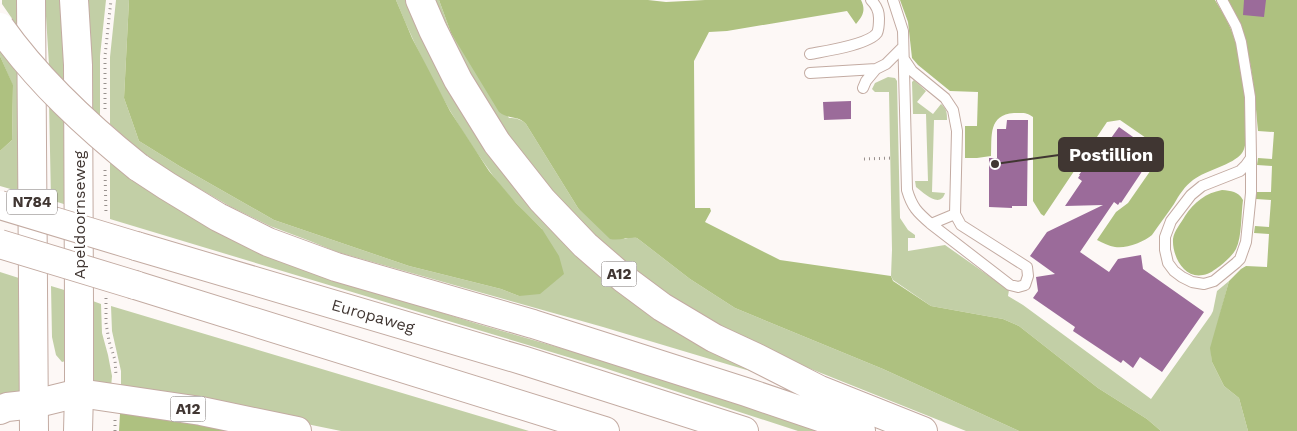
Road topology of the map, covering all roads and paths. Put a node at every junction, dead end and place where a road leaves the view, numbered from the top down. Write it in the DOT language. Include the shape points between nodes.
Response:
graph roads {
  1 [pos="31,0"];
  2 [pos="74,0"];
  3 [pos="420,0"];
  4 [pos="872,0"];
  5 [pos="893,0"];
  6 [pos="1222,0"];
  7 [pos="0,27"];
  8 [pos="902,47"];
  9 [pos="810,54"];
  10 [pos="904,59"];
  11 [pos="876,69"];
  12 [pos="810,73"];
  13 [pos="863,88"];
  14 [pos="890,158"];
  15 [pos="1251,158"];
  16 [pos="864,159"];
  17 [pos="0,205"];
  18 [pos="955,214"];
  19 [pos="931,224"];
  20 [pos="0,244"];
  21 [pos="79,393"];
  22 [pos="34,404"];
  23 [pos="0,410"];
  24 [pos="34,431"];
  25 [pos="78,431"];
  26 [pos="297,431"];
  27 [pos="605,431"];
  28 [pos="744,431"];
  29 [pos="861,431"];
  30 [pos="923,431"];
  1 -- 22 [label="main road, N784"];
  2 -- 21 [label="main road, Apeldoornseweg / N784" via="78,65"];
  3 -- 30 [label="main road, A12" via="458,80 497,143 542,200 585,245 623,278 662,307 714,338 820,390"];
  4 -- 9 [label="lane" via="879,13 879,24 877,32 869,39"];
  5 -- 8 [label="lane" via="903,31"];
  6 -- 15 [label="lane" via="1236,26 1244,53 1250,97"];
  7 -- 29 [label="main road, bridge" via="40,77 103,139 167,186 268,242 336,267 533,324"];
  8 -- 10 [label="lane"];
  8 -- 11 [label="lane" via="886,64"];
  10 -- 18 [label="lane" via="912,71 945,98 953,110 957,130"];
  10 -- 19 [label="lane" via="907,190 911,203"];
  11 -- 12 [label="lane"];
  11 -- 13 [label="lane"];
  14 -- 16 [label="path"];
  15 -- 15 [label="lane" via="1248,233 1240,259 1214,281 1204,284 1182,277 1168,263 1164,250 1171,222 1202,186 1240,171"];
  17 -- 28 [label="main road, Europaweg, bridge" via="525,361"];
  18 -- 19 [label="lane"];
  18 -- 19 [label="lane" via="961,225 1026,268 1025,285 1010,285"];
  20 -- 27 [label="main road, bridge"];
  21 -- 22 [label="main road"];
  21 -- 25 [label="main road, Apeldoornseweg / N784"];
  21 -- 26 [label="main road, A12" via="201,411"];
  22 -- 23 [label="main road"];
  22 -- 24 [label="main road, N784"];
}
